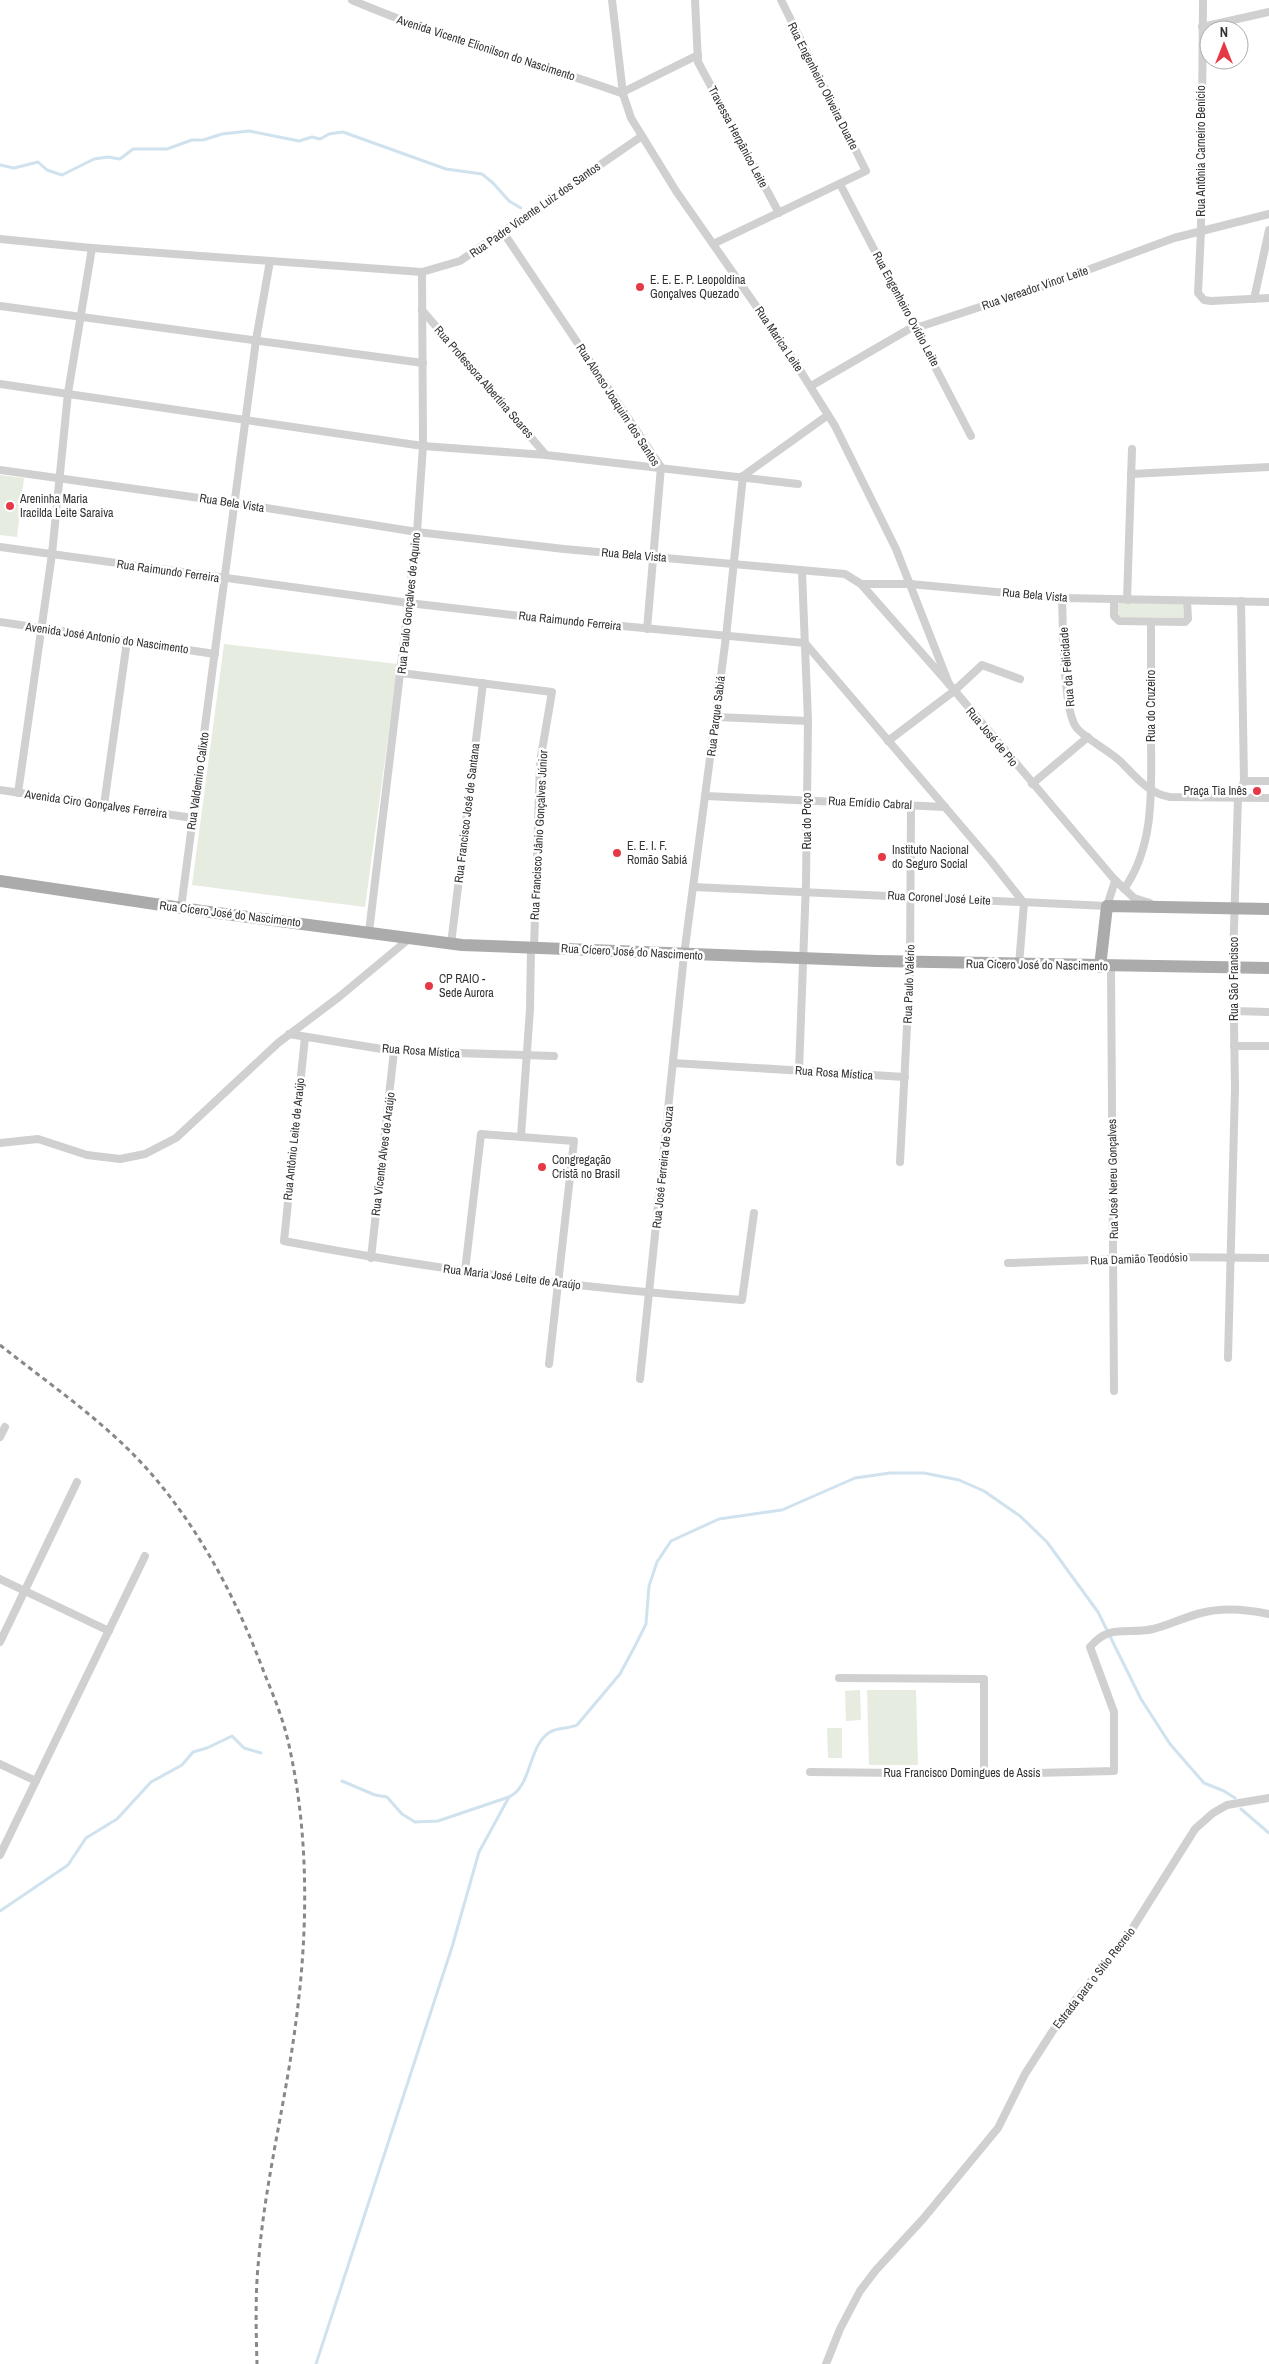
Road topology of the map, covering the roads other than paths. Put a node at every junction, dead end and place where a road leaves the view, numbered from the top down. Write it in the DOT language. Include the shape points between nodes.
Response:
graph roads {
  1 [pos="352,0"];
  2 [pos="612,0"];
  3 [pos="695,0"];
  4 [pos="781,0"];
  5 [pos="1203,0"];
  6 [pos="1269,12"];
  7 [pos="1202,20"];
  8 [pos="1233,20"];
  9 [pos="697,58"];
  10 [pos="1202,70"];
  11 [pos="612,90"];
  12 [pos="622,93"];
  13 [pos="631,118"];
  14 [pos="642,136"];
  15 [pos="840,184"];
  16 [pos="778,213"];
  17 [pos="1269,214"];
  18 [pos="1269,230"];
  19 [pos="1201,231"];
  20 [pos="503,232"];
  21 [pos="0,239"];
  22 [pos="713,244"];
  23 [pos="92,248"];
  24 [pos="270,261"];
  25 [pos="422,272"];
  26 [pos="1269,298"];
  27 [pos="1254,299"];
  28 [pos="0,306"];
  29 [pos="422,310"];
  30 [pos="80,318"];
  31 [pos="916,327"];
  32 [pos="256,340"];
  33 [pos="423,363"];
  34 [pos="0,384"];
  35 [pos="811,386"];
  36 [pos="68,393"];
  37 [pos="828,415"];
  38 [pos="247,421"];
  39 [pos="971,436"];
  40 [pos="423,446"];
  41 [pos="1132,449"];
  42 [pos="546,455"];
  43 [pos="661,467"];
  44 [pos="1269,467"];
  45 [pos="0,470"];
  46 [pos="1131,474"];
  47 [pos="743,476"];
  48 [pos="58,478"];
  49 [pos="798,484"];
  50 [pos="235,503"];
  51 [pos="417,532"];
  52 [pos="0,547"];
  53 [pos="52,554"];
  54 [pos="655,557"];
  55 [pos="733,565"];
  56 [pos="802,572"];
  57 [pos="224,579"];
  58 [pos="861,584"];
  59 [pos="910,584"];
  60 [pos="1062,598"];
  61 [pos="1114,600"];
  62 [pos="1127,600"];
  63 [pos="1187,601"];
  64 [pos="1241,601"];
  65 [pos="1269,602"];
  66 [pos="409,603"];
  67 [pos="0,622"];
  68 [pos="1151,622"];
  69 [pos="41,628"];
  70 [pos="647,629"];
  71 [pos="726,637"];
  72 [pos="127,641"];
  73 [pos="805,643"];
  74 [pos="215,654"];
  75 [pos="401,673"];
  76 [pos="1020,679"];
  77 [pos="483,683"];
  78 [pos="952,688"];
  79 [pos="716,717"];
  80 [pos="808,720"];
  81 [pos="1088,737"];
  82 [pos="888,741"];
  83 [pos="1244,781"];
  84 [pos="1269,781"];
  85 [pos="1032,784"];
  86 [pos="0,790"];
  87 [pos="1151,791"];
  88 [pos="18,793"];
  89 [pos="706,796"];
  90 [pos="1238,798"];
  91 [pos="1269,798"];
  92 [pos="807,800"];
  93 [pos="104,805"];
  94 [pos="911,806"];
  95 [pos="945,807"];
  96 [pos="192,818"];
  97 [pos="0,881"];
  98 [pos="1115,881"];
  99 [pos="692,887"];
  100 [pos="1124,889"];
  101 [pos="806,892"];
  102 [pos="911,896"];
  103 [pos="1024,903"];
  104 [pos="1107,906"];
  105 [pos="180,908"];
  106 [pos="1186,909"];
  107 [pos="1234,909"];
  108 [pos="1269,909"];
  109 [pos="369,932"];
  110 [pos="410,938"];
  111 [pos="451,944"];
  112 [pos="533,948"];
  113 [pos="684,954"];
  114 [pos="804,959"];
  115 [pos="910,962"];
  116 [pos="1019,965"];
  117 [pos="1105,967"];
  118 [pos="1232,968"];
  119 [pos="1269,968"];
  120 [pos="1234,1011"];
  121 [pos="1269,1012"];
  122 [pos="289,1034"];
  123 [pos="305,1037"];
  124 [pos="1234,1046"];
  125 [pos="1269,1046"];
  126 [pos="394,1051"];
  127 [pos="526,1056"];
  128 [pos="554,1056"];
  129 [pos="673,1063"];
  130 [pos="799,1071"];
  131 [pos="905,1077"];
  132 [pos="521,1136"];
  133 [pos="0,1144"];
  134 [pos="900,1162"];
  135 [pos="754,1213"];
  136 [pos="284,1241"];
  137 [pos="1232,1257"];
  138 [pos="371,1258"];
  139 [pos="1269,1258"];
  140 [pos="1114,1259"];
  141 [pos="1008,1263"];
  142 [pos="466,1271"];
  143 [pos="558,1284"];
  144 [pos="650,1293"];
  145 [pos="1228,1358"];
  146 [pos="549,1364"];
  147 [pos="640,1379"];
  148 [pos="1114,1392"];
  149 [pos="5,1427"];
  150 [pos="0,1437"];
  151 [pos="77,1482"];
  152 [pos="145,1556"];
  153 [pos="0,1579"];
  154 [pos="24,1591"];
  155 [pos="1269,1614"];
  156 [pos="109,1630"];
  157 [pos="0,1642"];
  158 [pos="839,1678"];
  159 [pos="0,1764"];
  160 [pos="810,1772"];
  161 [pos="984,1774"];
  162 [pos="36,1781"];
  163 [pos="1269,1798"];
  164 [pos="0,1855"];
  165 [pos="826,2364"];
  1 -- 11 [label="street, Avenida Vicente Elionilson do Nascimento" via="415,26"];
  2 -- 12 [label="street, Rua Marica Leite"];
  3 -- 9 [label="street, Travessa Herpânico Leite"];
  4 -- 15 [label="street, Rua Engenheiro Oliveira Duarte" via="866,171"];
  5 -- 7 [label="street, Rua Antônia Carneiro Benício"];
  6 -- 8 [label="street"];
  9 -- 12 [label="street"];
  9 -- 16 [label="street, Travessa Herpânico Leite"];
  10 -- 19 [label="street, Rua Antônia Carneiro Benício"];
  11 -- 12 [label="street, Avenida Vicente Elionilson do Nascimento"];
  11 -- 13 [label="street"];
  12 -- 13 [label="street, Rua Marica Leite"];
  13 -- 14 [label="street, Rua Marica Leite"];
  14 -- 20 [label="street, Rua Padre Vicente Luiz dos Santos"];
  14 -- 22 [label="street, Rua Marica Leite"];
  15 -- 16 [label="street"];
  15 -- 31 [label="street, Rua Engenheiro Ovídio Leite"];
  16 -- 22 [label="street"];
  17 -- 19 [label="street, Rua Vereador Vinor Leite"];
  18 -- 27 [label="street"];
  19 -- 27 [label="street, Rua Antônia Carneiro Benício" via="1199,296 1214,302"];
  19 -- 31 [label="street, Rua Vereador Vinor Leite"];
  20 -- 25 [label="street, Rua Padre Vicente Luiz dos Santos" via="460,262"];
  20 -- 43 [label="street, Rua Alonso Joaquim dos Santos"];
  21 -- 23 [label="street, Rua Padre Vicente Luiz dos Santos"];
  22 -- 35 [label="street, Rua Marica Leite"];
  23 -- 24 [label="street, Rua Padre Vicente Luiz dos Santos"];
  23 -- 30 [label="street"];
  24 -- 25 [label="street, Rua Padre Vicente Luiz dos Santos"];
  24 -- 32 [label="street, Rua Valdemiro Calixto"];
  25 -- 29 [label="street, Rua Paulo Gonçalves de Aquino"];
  26 -- 27 [label="street"];
  28 -- 30 [label="street"];
  29 -- 33 [label="street, Rua Paulo Gonçalves de Aquino"];
  29 -- 42 [label="street, Rua Professora Albertina Soares"];
  30 -- 32 [label="street"];
  30 -- 36 [label="street"];
  31 -- 35 [label="street, Rua Vereador Vinor Leite"];
  31 -- 39 [label="street, Rua Engenheiro Ovídio Leite"];
  32 -- 33 [label="street"];
  32 -- 38 [label="street, Rua Valdemiro Calixto"];
  33 -- 40 [label="street, Rua Paulo Gonçalves de Aquino"];
  34 -- 36 [label="street"];
  35 -- 37 [label="street, Rua Marica Leite"];
  36 -- 38 [label="street"];
  36 -- 48 [label="street"];
  37 -- 47 [label="street"];
  37 -- 59 [label="street, Rua Marica Leite" via="874,503"];
  38 -- 40 [label="street"];
  38 -- 50 [label="street, Rua Valdemiro Calixto"];
  40 -- 42 [label="street"];
  40 -- 51 [label="street, Rua Paulo Gonçalves de Aquino"];
  41 -- 46 [label="street"];
  42 -- 43 [label="street"];
  43 -- 47 [label="street"];
  43 -- 54 [label="street, Rua Alonso Joaquim dos Santos"];
  44 -- 46 [label="street"];
  45 -- 48 [label="street, Rua Bela Vista"];
  46 -- 62 [label="street"];
  47 -- 49 [label="street"];
  47 -- 55 [label="street, Rua Parque Sabiá"];
  48 -- 50 [label="street, Rua Bela Vista"];
  48 -- 53 [label="street"];
  50 -- 51 [label="street, Rua Bela Vista"];
  50 -- 57 [label="street, Rua Valdemiro Calixto"];
  51 -- 54 [label="street, Rua Bela Vista"];
  51 -- 66 [label="street, Rua Paulo Gonçalves de Aquino"];
  52 -- 53 [label="street, Rua Raimundo Ferreira"];
  53 -- 57 [label="street, Rua Raimundo Ferreira"];
  53 -- 69 [label="street"];
  54 -- 55 [label="street, Rua Bela Vista"];
  54 -- 70 [label="street, Rua Alonso Joaquim dos Santos"];
  55 -- 56 [label="street, Rua Bela Vista"];
  55 -- 71 [label="street, Rua Parque Sabiá"];
  56 -- 58 [label="street, Rua Bela Vista" via="846,574"];
  56 -- 73 [label="street, Rua do Poço"];
  57 -- 66 [label="street, Rua Raimundo Ferreira"];
  57 -- 74 [label="street, Rua Valdemiro Calixto"];
  58 -- 59 [label="street, Rua Bela Vista"];
  58 -- 78 [label="street, Rua José de Pio"];
  59 -- 60 [label="street, Rua Bela Vista"];
  59 -- 78 [label="street, Rua Marica Leite"];
  60 -- 61 [label="street, Rua Bela Vista"];
  60 -- 81 [label="street, Rua da Felicidade" via="1070,712 1075,726"];
  61 -- 62 [label="street, Rua Bela Vista"];
  61 -- 68 [label="street" via="1114,615 1118,620"];
  62 -- 63 [label="street, Rua Bela Vista"];
  63 -- 64 [label="street, Rua Bela Vista"];
  63 -- 68 [label="street" via="1188,619 1185,622"];
  64 -- 65 [label="street, Rua Bela Vista"];
  64 -- 83 [label="street, Rua São Francisco"];
  66 -- 70 [label="street, Rua Raimundo Ferreira"];
  66 -- 75 [label="street, Rua Paulo Gonçalves de Aquino"];
  67 -- 69 [label="street, Avenida José Antonio do Nascimento"];
  68 -- 87 [label="street, Rua do Cruzeiro"];
  69 -- 72 [label="street, Avenida José Antonio do Nascimento"];
  69 -- 88 [label="street"];
  70 -- 71 [label="street, Rua Raimundo Ferreira"];
  71 -- 73 [label="street, Rua Raimundo Ferreira"];
  71 -- 79 [label="street, Rua Parque Sabiá"];
  72 -- 74 [label="street, Avenida José Antonio do Nascimento"];
  72 -- 93 [label="street"];
  73 -- 80 [label="street, Rua do Poço"];
  73 -- 82 [label="street"];
  74 -- 96 [label="street, Rua Valdemiro Calixto"];
  75 -- 77 [label="street"];
  75 -- 109 [label="street, Rua Paulo Gonçalves de Aquino"];
  76 -- 78 [label="street" via="982,665"];
  77 -- 111 [label="street, Rua Francisco José de Santana"];
  77 -- 112 [label="street, Rua Francisco Jânio Gonçalves Júnior" via="552,692 540,762"];
  78 -- 82 [label="street"];
  78 -- 85 [label="street, Rua José de Pio"];
  79 -- 80 [label="street"];
  79 -- 89 [label="street, Rua Parque Sabiá"];
  80 -- 92 [label="street, Rua do Poço"];
  81 -- 85 [label="street"];
  81 -- 87 [label="street, Rua da Felicidade" via="1108,750"];
  82 -- 95 [label="street"];
  83 -- 84 [label="street"];
  83 -- 90 [label="street, Rua São Francisco"];
  85 -- 98 [label="street, Rua José de Pio"];
  86 -- 88 [label="street, Avenida Ciro Gonçalves Ferreira"];
  87 -- 90 [label="street" via="1170,797"];
  87 -- 100 [label="street" via="1143,850"];
  88 -- 93 [label="street, Avenida Ciro Gonçalves Ferreira"];
  89 -- 92 [label="street, Rua Emídio Cabral"];
  89 -- 99 [label="street, Rua Parque Sabiá"];
  90 -- 91 [label="street"];
  90 -- 107 [label="street, Rua São Francisco"];
  92 -- 94 [label="street, Rua Emídio Cabral"];
  92 -- 101 [label="street, Rua do Poço"];
  93 -- 96 [label="street, Avenida Ciro Gonçalves Ferreira"];
  94 -- 95 [label="street, Rua Emídio Cabral"];
  94 -- 102 [label="street, Rua Paulo Valério"];
  95 -- 103 [label="street"];
  96 -- 105 [label="street, Rua Valdemiro Calixto"];
  97 -- 105 [label="main road, Rua Cícero José do Nascimento"];
  98 -- 100 [label="street, Rua José de Pio"];
  98 -- 104 [label="street, Rua José Nereu Gonçalves"];
  99 -- 101 [label="street, Rua Coronel José Leite"];
  99 -- 113 [label="street, Rua Parque Sabiá"];
  100 -- 106 [label="street, Rua Coronel José Leite" via="1141,901"];
  101 -- 102 [label="street, Rua Coronel José Leite"];
  101 -- 114 [label="street, Rua do Poço"];
  102 -- 103 [label="street, Rua Coronel José Leite"];
  102 -- 115 [label="street, Rua Paulo Valério"];
  103 -- 104 [label="street, Rua Coronel José Leite"];
  103 -- 116 [label="street"];
  104 -- 106 [label="main road, Rua Coronel José Leite"];
  104 -- 117 [label="main road, Rua José Nereu Gonçalves"];
  105 -- 109 [label="main road, Rua Cícero José do Nascimento"];
  106 -- 107 [label="main road, Rua Coronel José Leite"];
  107 -- 108 [label="main road, Rua Coronel José Leite"];
  107 -- 118 [label="street, Rua São Francisco"];
  109 -- 110 [label="main road, Rua Cícero José do Nascimento"];
  110 -- 111 [label="main road, Rua Cícero José do Nascimento"];
  110 -- 122 [label="street"];
  111 -- 112 [label="main road, Rua Cícero José do Nascimento"];
  112 -- 113 [label="main road, Rua Cícero José do Nascimento"];
  112 -- 127 [label="street, Rua Francisco Jânio Gonçalves Júnior"];
  113 -- 114 [label="main road, Rua Cícero José do Nascimento"];
  113 -- 129 [label="street, Rua José Ferreira de Souza"];
  114 -- 115 [label="main road, Rua Cícero José do Nascimento"];
  114 -- 130 [label="street, Rua do Poço"];
  115 -- 116 [label="main road, Rua Cícero José do Nascimento"];
  115 -- 131 [label="street, Rua Paulo Valério"];
  116 -- 117 [label="main road, Rua Cícero José do Nascimento"];
  117 -- 118 [label="main road, Rua Cícero José do Nascimento"];
  117 -- 140 [label="street, Rua José Nereu Gonçalves"];
  118 -- 119 [label="main road, Rua Cícero José do Nascimento"];
  118 -- 120 [label="street, Rua São Francisco"];
  120 -- 121 [label="street"];
  120 -- 124 [label="street, Rua São Francisco"];
  122 -- 123 [label="street, Rua Rosa Mística"];
  122 -- 133 [label="street" via="176,1138 145,1154 120,1159 74,1152 38,1140"];
  123 -- 126 [label="street, Rua Rosa Mística"];
  123 -- 136 [label="street, Rua Antônio Leite de Araújo"];
  124 -- 125 [label="street"];
  124 -- 137 [label="street, Rua São Francisco"];
  126 -- 127 [label="street, Rua Rosa Mística"];
  126 -- 138 [label="street, Rua Vicente Alves de Araújo"];
  127 -- 128 [label="street, Rua Rosa Mística"];
  127 -- 132 [label="street, Rua Francisco Jânio Gonçalves Júnior"];
  129 -- 130 [label="street, Rua Rosa Mística"];
  129 -- 144 [label="street, Rua José Ferreira de Souza"];
  130 -- 131 [label="street, Rua Rosa Mística"];
  131 -- 134 [label="street, Rua Paulo Valério"];
  132 -- 142 [label="street" via="481,1134"];
  132 -- 143 [label="street" via="574,1141"];
  135 -- 144 [label="street, Rua Maria José Leite de Araújo" via="742,1300"];
  136 -- 138 [label="street, Rua Maria José Leite de Araújo"];
  137 -- 139 [label="street, Rua Damião Teodósio"];
  137 -- 140 [label="street, Rua Damião Teodósio"];
  137 -- 145 [label="street, Rua São Francisco"];
  138 -- 142 [label="street, Rua Maria José Leite de Araújo"];
  140 -- 141 [label="street, Rua Damião Teodósio"];
  140 -- 148 [label="street, Rua José Nereu Gonçalves"];
  142 -- 143 [label="street, Rua Maria José Leite de Araújo"];
  143 -- 144 [label="street, Rua Maria José Leite de Araújo"];
  143 -- 146 [label="street"];
  144 -- 147 [label="street, Rua José Ferreira de Souza"];
  149 -- 150 [label="street"];
  151 -- 154 [label="street"];
  152 -- 156 [label="street"];
  153 -- 154 [label="street"];
  154 -- 156 [label="street"];
  154 -- 157 [label="street"];
  155 -- 161 [label="street, Rua Francisco Domingues de Assis" via="1230,1609 1209,1611 1153,1629 1114,1631 1103,1635 1090,1647 1114,1712 1114,1771"];
  156 -- 162 [label="street"];
  158 -- 161 [label="street" via="984,1679"];
  159 -- 162 [label="street"];
  160 -- 161 [label="street, Rua Francisco Domingues de Assis"];
  162 -- 164 [label="street"];
  163 -- 165 [label="street, Estrada para o Sítio Recreio" via="1227,1805 1195,1830 1122,1945 1052,2032 998,2128 860,2291"];
}
